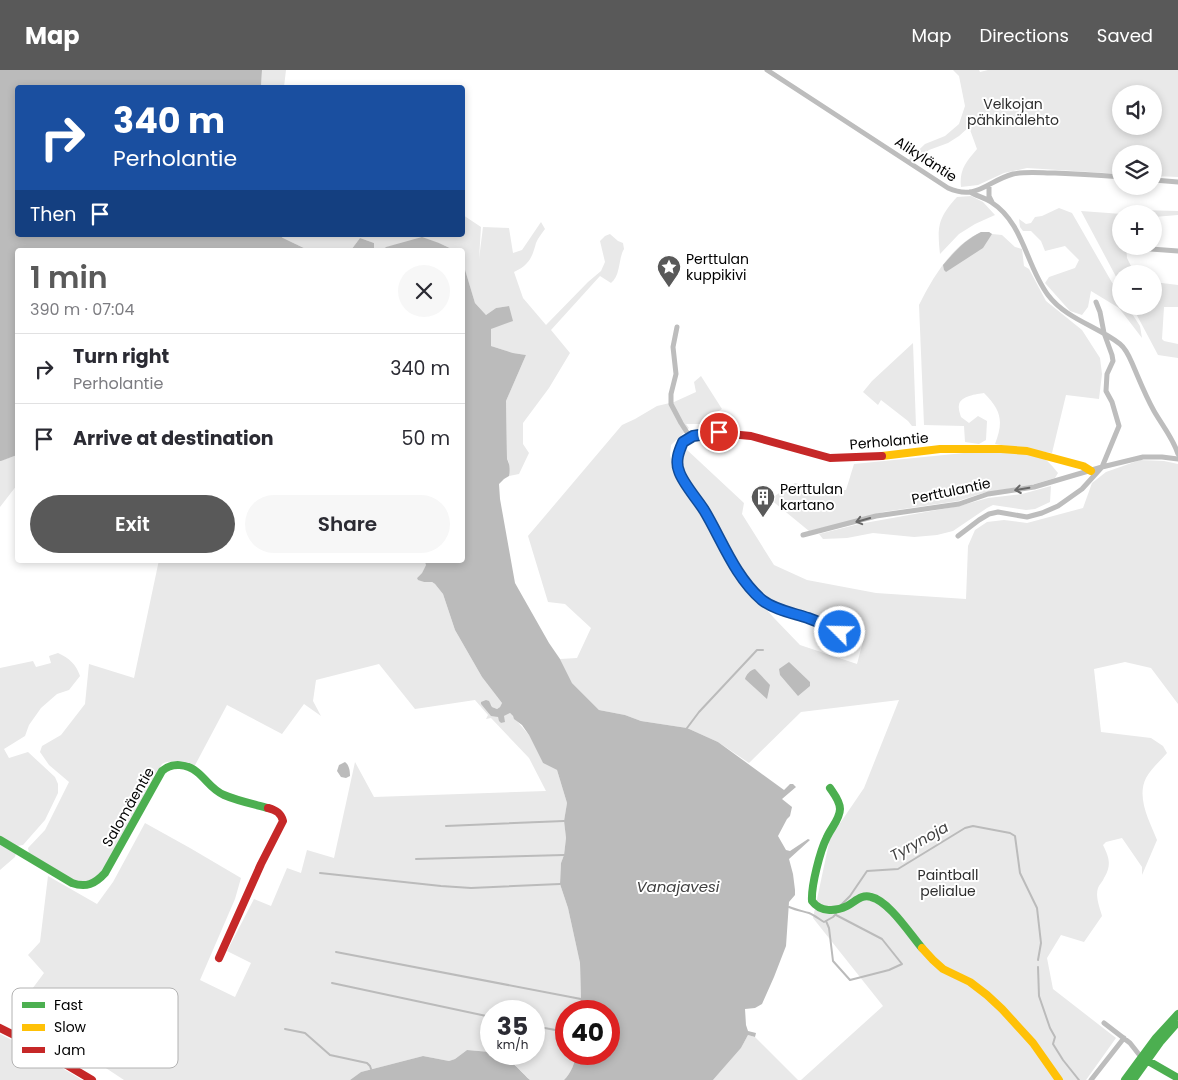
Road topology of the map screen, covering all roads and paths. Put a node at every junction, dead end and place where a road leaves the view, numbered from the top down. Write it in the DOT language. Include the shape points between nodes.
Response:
graph roads {
  1 [pos="767,70"];
  2 [pos="1112,176"];
  3 [pos="1162,181"];
  4 [pos="1178,182"];
  5 [pos="989,185"];
  6 [pos="970,192"];
  7 [pos="992,203"];
  8 [pos="1162,250"];
  9 [pos="1178,251"];
  10 [pos="1096,302"];
  11 [pos="677,327"];
  12 [pos="1104,333"];
  13 [pos="690,437"];
  14 [pos="1178,454"];
  15 [pos="1178,459"];
  16 [pos="1102,467"];
  17 [pos="1092,471"];
  18 [pos="803,535"];
  19 [pos="958,536"];
  20 [pos="840,632"];
  21 [pos="830,788"];
  22 [pos="0,840"];
  23 [pos="219,958"];
  24 [pos="1178,1014"];
  25 [pos="1178,1020"];
  26 [pos="1104,1023"];
  27 [pos="0,1028"];
  28 [pos="12,1034"];
  29 [pos="1124,1038"];
  30 [pos="1146,1056"];
  31 [pos="72,1068"];
  32 [pos="1178,1078"];
  33 [pos="92,1080"];
  34 [pos="1059,1080"];
  35 [pos="1091,1080"];
  36 [pos="1126,1080"];
  37 [pos="1133,1080"];
  1 -- 6 [label="street, Alikyläntie" via="948,188 956,192"];
  2 -- 5 [label="street, Alikyläntie" via="1034,172 1014,174"];
  3 -- 4 [label="street"];
  5 -- 6 [label="street, Alikyläntie"];
  5 -- 7 [label="street"];
  6 -- 7 [label="street"];
  7 -- 12 [label="street" via="1015,227 1046,294 1076,319"];
  8 -- 9 [label="street"];
  10 -- 12 [label="street"];
  11 -- 13 [label="street" via="673,347 676,374 671,404"];
  12 -- 14 [label="street" via="1122,345"];
  12 -- 16 [label="street" via="1113,361 1107,374 1106,390 1119,426"];
  13 -- 17 [label="main road, Perholantie" via="719,432 752,436 830,458 876,457 940,449 1027,451"];
  13 -- 20 [label="main road" via="680,449 678,471 753,590 778,609"];
  15 -- 16 [label="street, Perttulantie" via="1143,457"];
  16 -- 17 [label="street, Perttulantie"];
  16 -- 19 [label="street" via="1089,482 1058,506 1027,516 989,514"];
  17 -- 18 [label="street, Perttulantie, one-way" via="1034,487 988,494 959,504 876,516"];
  21 -- 34 [label="main road" via="841,810 826,838 812,892 813,903 818,907 838,909 861,897 878,900 940,967 971,983 996,1002 1034,1044"];
  22 -- 23 [label="main road, Salomäentie" via="72,883 80,886 94,884 105,873 162,771 174,764 195,771 221,794 275,810 283,821"];
  24 -- 30 [label="main road" via="1156,1038"];
  25 -- 30 [label="main road"];
  26 -- 29 [label="street"];
  27 -- 28 [label="main road"];
  29 -- 30 [label="street"];
  29 -- 35 [label="street"];
  30 -- 32 [label="main road"];
  30 -- 36 [label="main road"];
  30 -- 37 [label="main road"];
  31 -- 33 [label="main road"];
}
